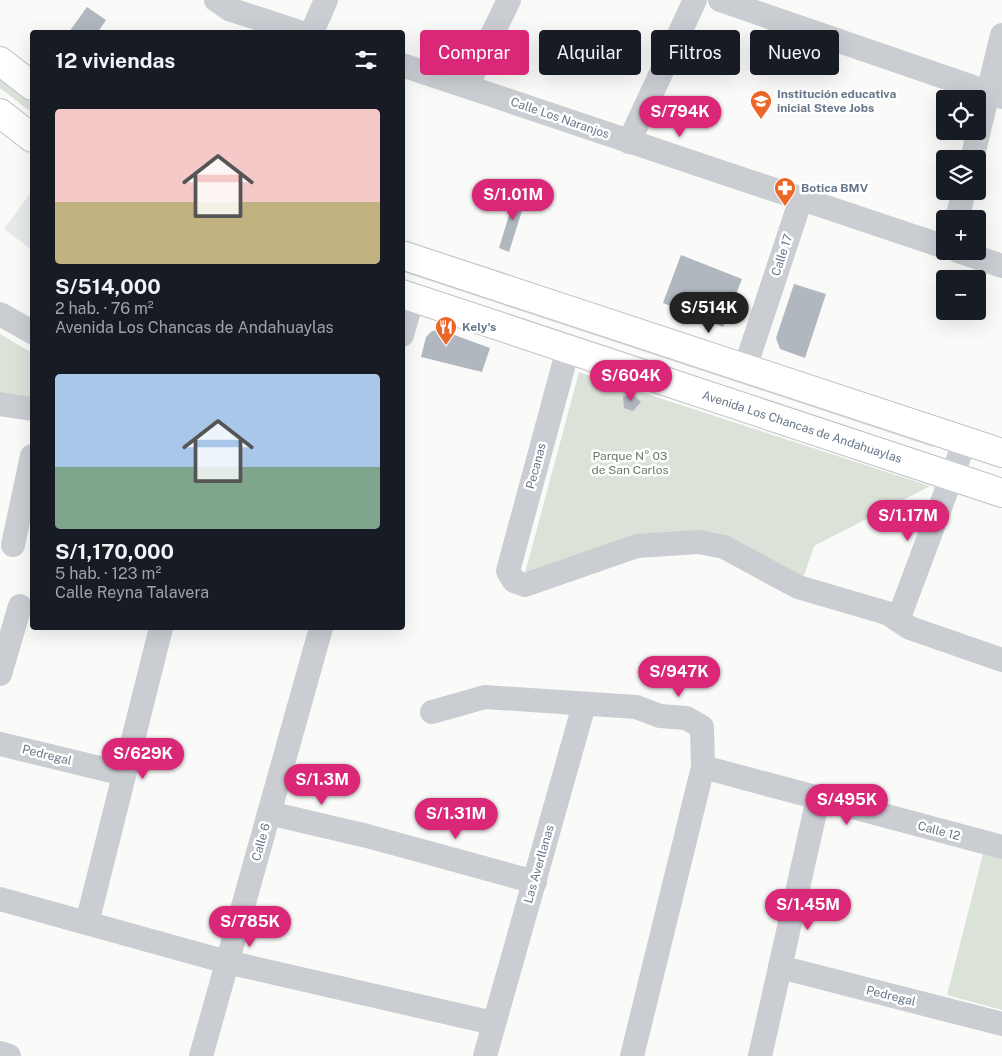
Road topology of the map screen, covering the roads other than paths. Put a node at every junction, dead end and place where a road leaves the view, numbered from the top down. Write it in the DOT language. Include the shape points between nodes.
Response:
graph roads {
  1 [pos="216,0"];
  2 [pos="326,0"];
  3 [pos="510,0"];
  4 [pos="696,0"];
  5 [pos="720,0"];
  6 [pos="292,30"];
  7 [pos="313,30"];
  8 [pos="1002,35"];
  9 [pos="0,61"];
  10 [pos="405,65"];
  11 [pos="30,84"];
  12 [pos="467,86"];
  13 [pos="995,95"];
  14 [pos="0,113"];
  15 [pos="30,136"];
  16 [pos="629,142"];
  17 [pos="975,150"];
  18 [pos="801,199"];
  19 [pos="936,244"];
  20 [pos="405,256"];
  21 [pos="984,260"];
  22 [pos="1002,266"];
  23 [pos="408,296"];
  24 [pos="0,314"];
  25 [pos="405,316"];
  26 [pos="30,331"];
  27 [pos="568,349"];
  28 [pos="745,368"];
  29 [pos="0,404"];
  30 [pos="30,409"];
  31 [pos="965,441"];
  32 [pos="1002,453"];
  33 [pos="30,467"];
  34 [pos="954,477"];
  35 [pos="1002,493"];
  36 [pos="15,546"];
  37 [pos="20,606"];
  38 [pos="898,620"];
  39 [pos="160,630"];
  40 [pos="320,630"];
  41 [pos="1002,660"];
  42 [pos="0,674"];
  43 [pos="584,705"];
  44 [pos="432,712"];
  45 [pos="0,744"];
  46 [pos="702,766"];
  47 [pos="124,774"];
  48 [pos="818,799"];
  49 [pos="269,814"];
  50 [pos="1002,847"];
  51 [pos="535,882"];
  52 [pos="0,899"];
  53 [pos="86,923"];
  54 [pos="227,962"];
  55 [pos="780,967"];
  56 [pos="493,1023"];
  57 [pos="1002,1024"];
  58 [pos="0,1054"];
  59 [pos="9,1056"];
  60 [pos="201,1056"];
  61 [pos="485,1056"];
  62 [pos="632,1056"];
  63 [pos="760,1056"];
  1 -- 6 [label="street" via="229,9"];
  2 -- 7 [label="street"];
  3 -- 12 [label="street"];
  4 -- 16 [label="street"];
  5 -- 13 [label="street"];
  8 -- 13 [label="street"];
  9 -- 11 [label="main road"];
  10 -- 12 [label="street, Calle Los Naranjos"];
  12 -- 16 [label="street, Calle Los Naranjos"];
  13 -- 17 [label="street"];
  14 -- 15 [label="main road"];
  16 -- 18 [label="street, Calle Los Naranjos"];
  18 -- 19 [label="street, Calle Los Naranjos"];
  18 -- 28 [label="street, Calle 17"];
  20 -- 28 [label="main road"];
  21 -- 22 [label="street"];
  23 -- 25 [label="street"];
  23 -- 27 [label="main road, Avenida Los Chancas de Andahuaylas"];
  24 -- 26 [label="street"];
  27 -- 34 [label="main road, Avenida Los Chancas de Andahuaylas"];
  27 -- 38 [label="street, Pecanas" via="508,571 514,581 525,585 637,546 699,542 724,547 798,587 887,613"];
  28 -- 31 [label="main road"];
  29 -- 30 [label="street"];
  31 -- 32 [label="main road"];
  31 -- 34 [label="street"];
  33 -- 36 [label="street"];
  34 -- 35 [label="main road, Avenida Los Chancas de Andahuaylas"];
  34 -- 38 [label="street"];
  37 -- 42 [label="street"];
  38 -- 41 [label="street" via="910,628"];
  39 -- 47 [label="street"];
  40 -- 49 [label="street, Calle 6"];
  43 -- 44 [label="street" via="484,697"];
  43 -- 46 [label="street" via="636,708 660,716 686,718 702,727"];
  43 -- 51 [label="street, Las Averllanas"];
  45 -- 47 [label="street, Pedregal"];
  46 -- 48 [label="street, Calle 12"];
  46 -- 62 [label="street"];
  47 -- 53 [label="street"];
  48 -- 50 [label="street, Calle 12"];
  48 -- 55 [label="street"];
  49 -- 51 [label="street" via="367,836"];
  49 -- 54 [label="street, Calle 6"];
  51 -- 56 [label="street, Las Averllanas"];
  52 -- 53 [label="street"];
  53 -- 54 [label="street"];
  54 -- 56 [label="street"];
  54 -- 60 [label="street, Calle 6"];
  55 -- 57 [label="street, Pedregal"];
  55 -- 63 [label="street"];
  56 -- 61 [label="street, Las Averllanas"];
  58 -- 59 [label="street"];
}
